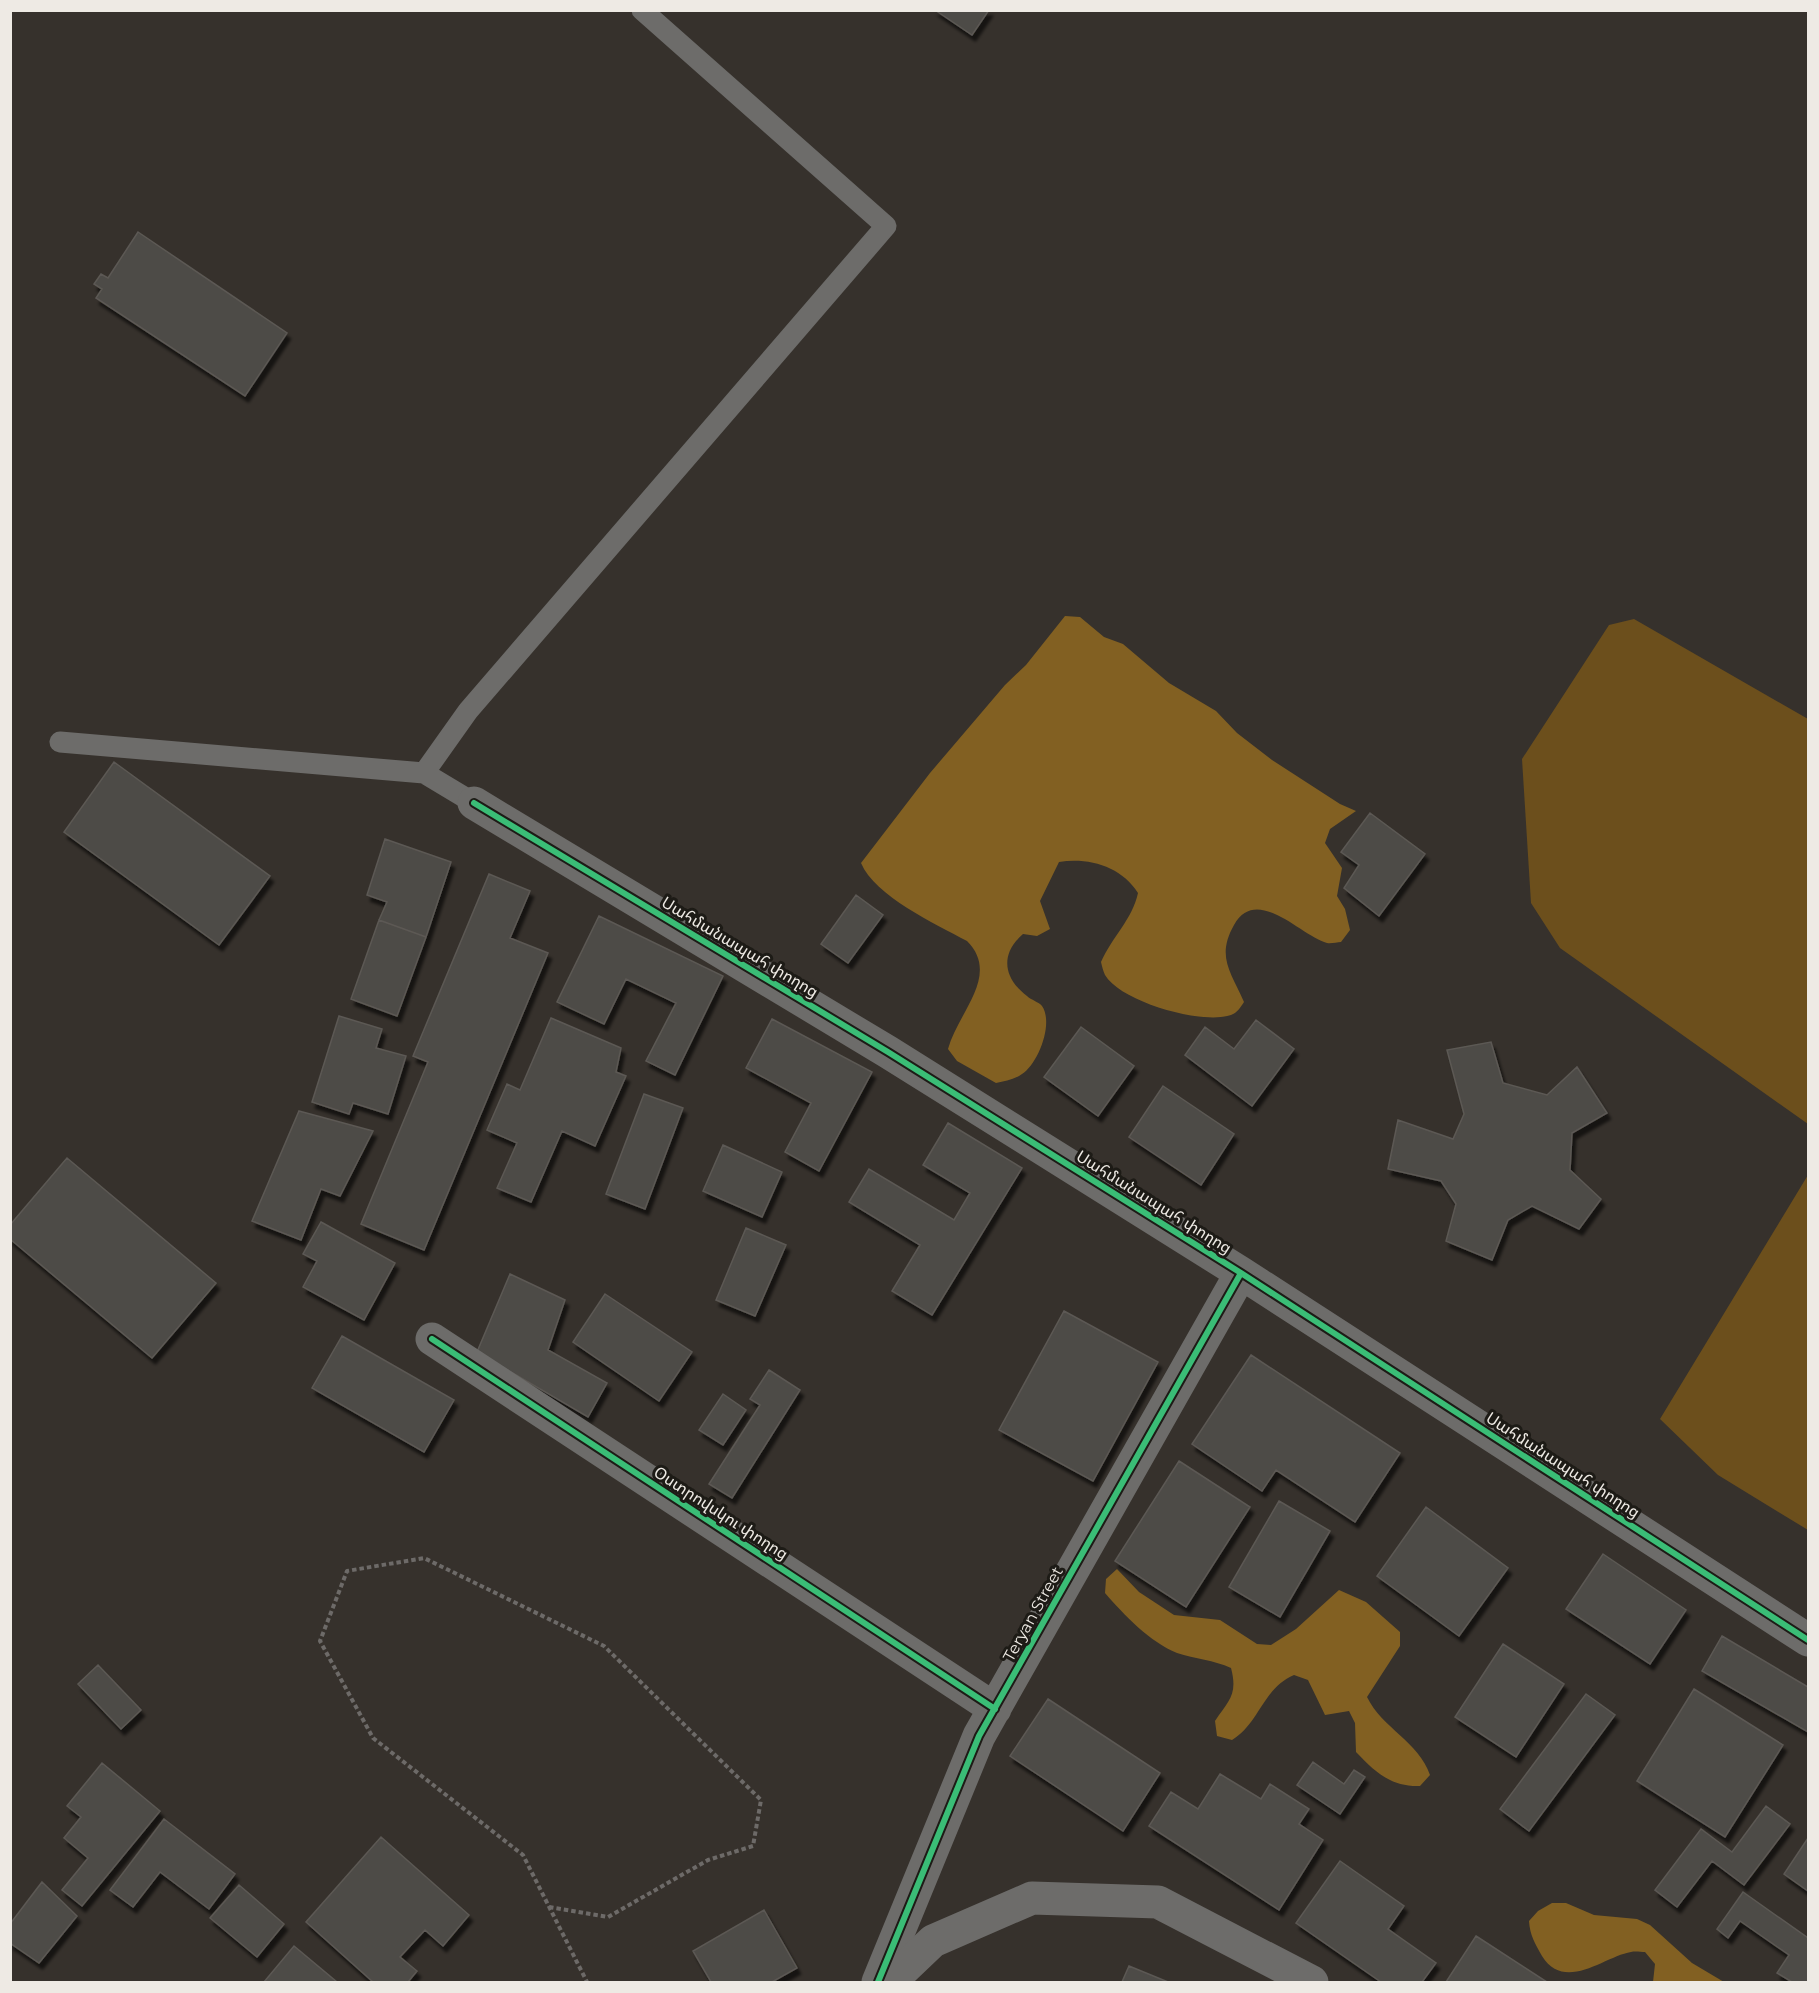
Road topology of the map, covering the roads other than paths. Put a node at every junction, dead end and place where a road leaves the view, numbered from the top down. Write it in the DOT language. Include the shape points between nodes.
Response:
graph roads {
  1 [pos="642,10"];
  2 [pos="60,742"];
  3 [pos="424,773"];
  4 [pos="474,803"];
  5 [pos="1241,1273"];
  6 [pos="432,1340"];
  7 [pos="1809,1640"];
  8 [pos="995,1709"];
  9 [pos="878,1983"];
  10 [pos="890,1983"];
  11 [pos="1312,1983"];
  1 -- 3 [label="lane" via="886,226 468,711"];
  2 -- 3 [label="lane"];
  3 -- 4 [label="lane"];
  4 -- 5 [label="street, Սահմանապահ փողոց" via="888,1052"];
  5 -- 7 [label="street, Սահմանապահ փողոց"];
  5 -- 8 [label="street, Teryan Street"];
  6 -- 8 [label="street, Օստրովսկու փողոց"];
  8 -- 9 [label="street, Teryan Street" via="979,1736"];
  10 -- 11 [label="street" via="933,1941 1032,1898 1158,1902"];
}
